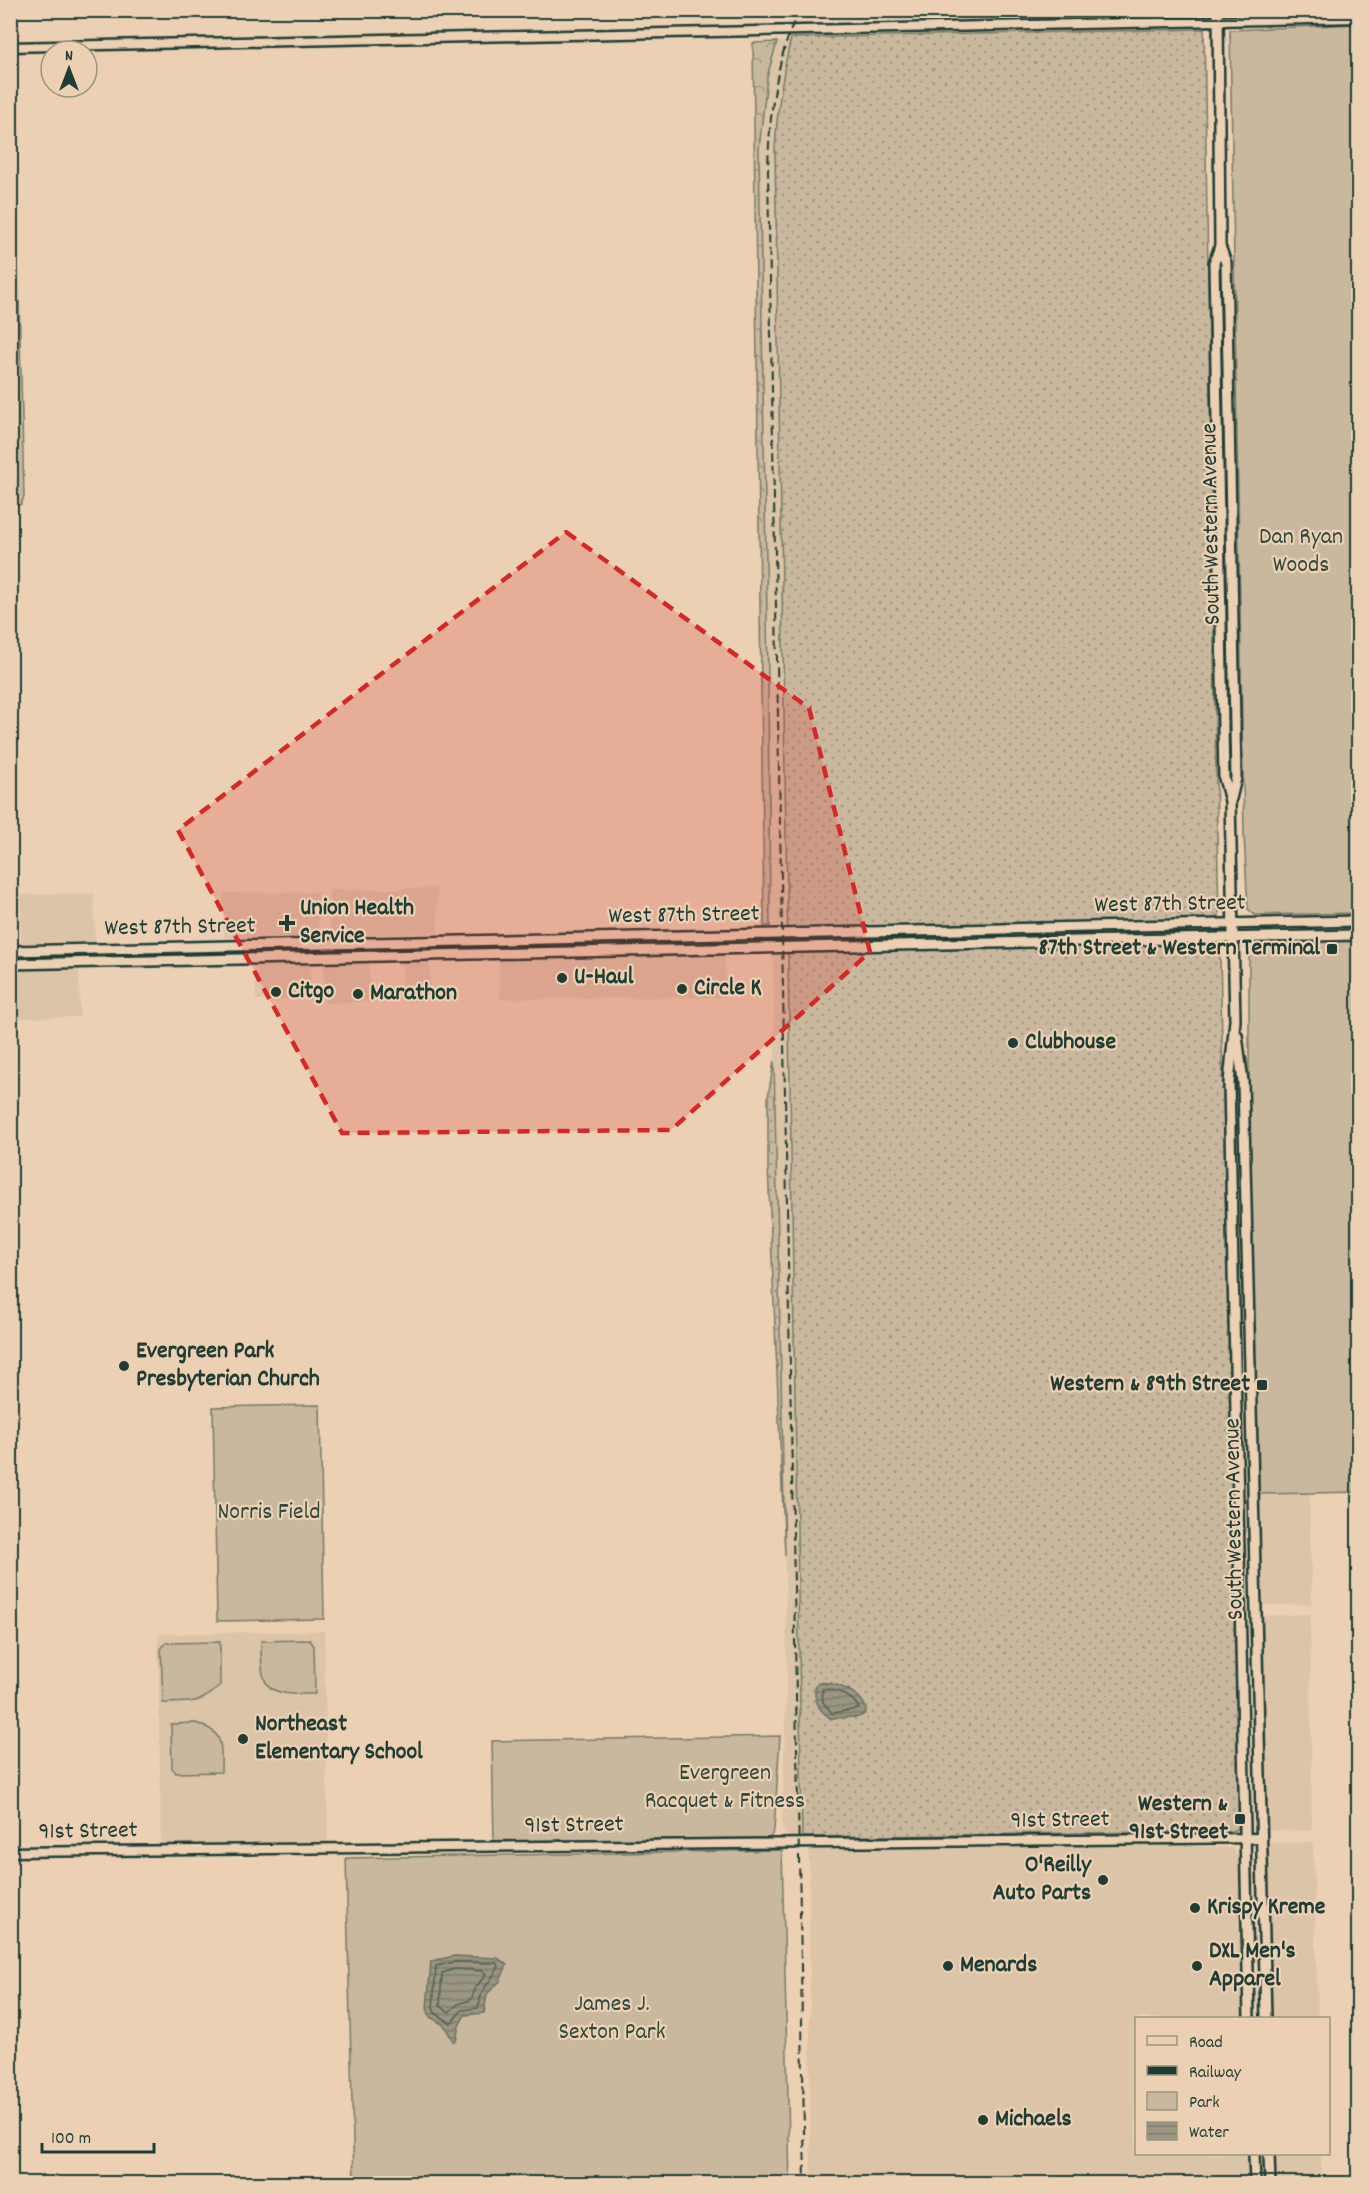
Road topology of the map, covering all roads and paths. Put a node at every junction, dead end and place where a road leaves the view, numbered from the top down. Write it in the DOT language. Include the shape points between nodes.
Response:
graph roads {
  1 [pos="1218,10"];
  2 [pos="1359,18"];
  3 [pos="1218,21"];
  4 [pos="10,47"];
  5 [pos="1359,921"];
  6 [pos="1232,924"];
  7 [pos="1359,935"];
  8 [pos="644,937"];
  9 [pos="1233,938"];
  10 [pos="644,950"];
  11 [pos="10,951"];
  12 [pos="10,964"];
  13 [pos="1235,1020"];
  14 [pos="1247,1838"];
  15 [pos="1262,1838"];
  16 [pos="10,1852"];
  17 [pos="1249,1992"];
  18 [pos="1249,2017"];
  19 [pos="1255,2017"];
  20 [pos="1266,2017"];
  21 [pos="1254,2155"];
  22 [pos="1269,2155"];
  23 [pos="1255,2184"];
  24 [pos="1270,2184"];
  1 -- 3 [label="main road, South Western Avenue"];
  2 -- 3 [label="street"];
  3 -- 4 [label="street"];
  3 -- 6 [label="main road, South Western Avenue" via="1220,246 1226,263 1229,361 1236,778 1230,801"];
  5 -- 6 [label="main road, West 87th Street"];
  6 -- 8 [label="main road, West 87th Street"];
  6 -- 9 [label="main road, South Western Avenue"];
  7 -- 9 [label="main road, West 87th Street"];
  8 -- 10 [label="main road"];
  8 -- 11 [label="main road, West 87th Street"];
  9 -- 10 [label="main road, West 87th Street"];
  9 -- 13 [label="main road, South Western Avenue"];
  10 -- 12 [label="main road, West 87th Street"];
  13 -- 14 [label="main road, South Western Avenue" via="1229,1083"];
  13 -- 15 [label="main road, South Western Avenue" via="1244,1082"];
  14 -- 15 [label="street, 91st Street"];
  14 -- 16 [label="street, 91st Street"];
  14 -- 17 [label="main road, South Western Avenue"];
  15 -- 20 [label="main road, South Western Avenue"];
  17 -- 18 [label="main road, South Western Avenue"];
  17 -- 19 [label="main road"];
  21 -- 23 [label="main road"];
  22 -- 24 [label="main road"];
}
